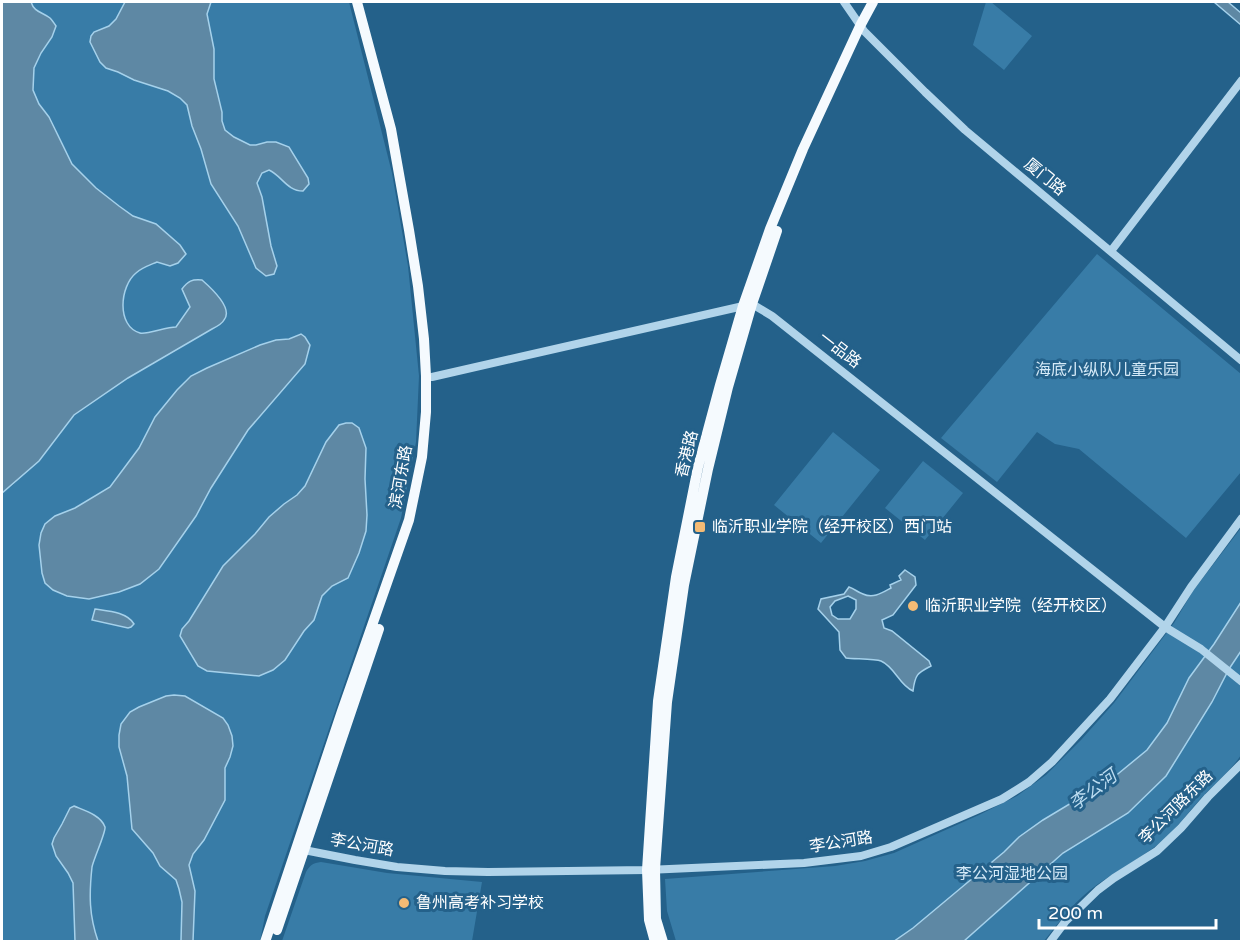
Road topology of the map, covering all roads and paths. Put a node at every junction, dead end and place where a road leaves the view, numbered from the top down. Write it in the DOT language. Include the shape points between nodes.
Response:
graph roads {
  1 [pos="357,2"];
  2 [pos="363,2"];
  3 [pos="844,2"];
  4 [pos="873,2"];
  5 [pos="880,2"];
  6 [pos="862,29"];
  7 [pos="1242,80"];
  8 [pos="1111,251"];
  9 [pos="748,305"];
  10 [pos="1242,361"];
  11 [pos="432,377"];
  12 [pos="1242,518"];
  13 [pos="1165,627"];
  14 [pos="1242,682"];
  15 [pos="1242,763"];
  16 [pos="304,850"];
  17 [pos="651,869"];
  18 [pos="265,942"];
  19 [pos="273,942"];
  20 [pos="655,942"];
  21 [pos="663,942"];
  22 [pos="1050,942"];
  1 -- 18 [label="main road, 滨河东路" via="391,129 418,286 426,376 422,457 409,520"];
  2 -- 11 [label="main road, 滨河东路" via="400,140 424,283"];
  3 -- 6 [label="street, 厦门路"];
  4 -- 6 [label="main road, 香港路"];
  5 -- 6 [label="main road, 香港路"];
  6 -- 8 [label="street, 厦门路" via="965,130"];
  6 -- 9 [label="main road, 香港路"];
  7 -- 8 [label="street"];
  8 -- 10 [label="street, 厦门路"];
  9 -- 11 [label="street"];
  9 -- 13 [label="street, 一品路" via="772,316"];
  9 -- 17 [label="main road, 香港路" via="686,573 667,702"];
  11 -- 16 [label="main road, 滨河东路" via="428,458 415,522"];
  12 -- 13 [label="street, 李公河路"];
  13 -- 14 [label="street, 一品路" via="1201,649"];
  13 -- 17 [label="street, 李公河路" via="1083,730 1029,782 1002,799 861,856 804,863"];
  15 -- 22 [label="street, 李公河路东路" via="1181,828 1156,851 1098,890"];
  16 -- 17 [label="street, 李公河路" via="397,867 445,871"];
  16 -- 19 [label="main road, 滨河东路"];
  17 -- 20 [label="main road, 香港路" via="649,920"];
  17 -- 21 [label="main road, 香港路" via="656,919"];
}
